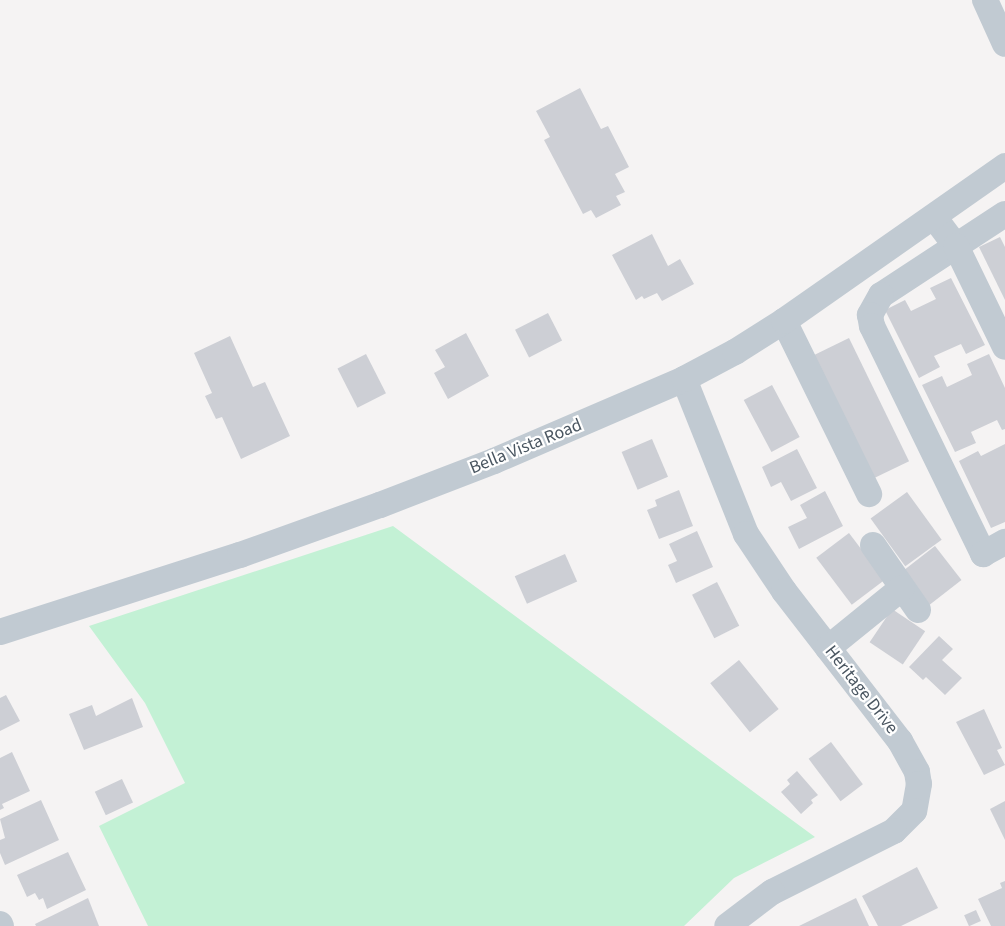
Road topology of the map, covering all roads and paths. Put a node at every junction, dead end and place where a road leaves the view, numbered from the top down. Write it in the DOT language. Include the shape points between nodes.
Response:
graph roads {
  1 [pos="986,0"];
  2 [pos="1005,44"];
  3 [pos="1005,166"];
  4 [pos="1005,214"];
  5 [pos="934,216"];
  6 [pos="956,246"];
  7 [pos="784,321"];
  8 [pos="1005,347"];
  9 [pos="684,379"];
  10 [pos="869,494"];
  11 [pos="1005,542"];
  12 [pos="873,545"];
  13 [pos="902,588"];
  14 [pos="918,610"];
  15 [pos="0,632"];
  16 [pos="828,648"];
  17 [pos="727,926"];
  1 -- 2 [label="street"];
  3 -- 5 [label="street, Bella Vista Road"];
  4 -- 6 [label="street"];
  5 -- 6 [label="street"];
  5 -- 7 [label="street, Bella Vista Road"];
  6 -- 8 [label="street"];
  6 -- 11 [label="street" via="881,295 870,315 983,554"];
  7 -- 9 [label="street, Bella Vista Road"];
  7 -- 10 [label="street"];
  9 -- 15 [label="street, Bella Vista Road" via="494,461 380,505 240,555"];
  9 -- 16 [label="street, Heritage Drive" via="746,534"];
  12 -- 13 [label="street"];
  13 -- 14 [label="street"];
  13 -- 16 [label="street"];
  16 -- 17 [label="street, Heritage Drive" via="910,757 919,784 914,811 894,831 772,892"];
}
